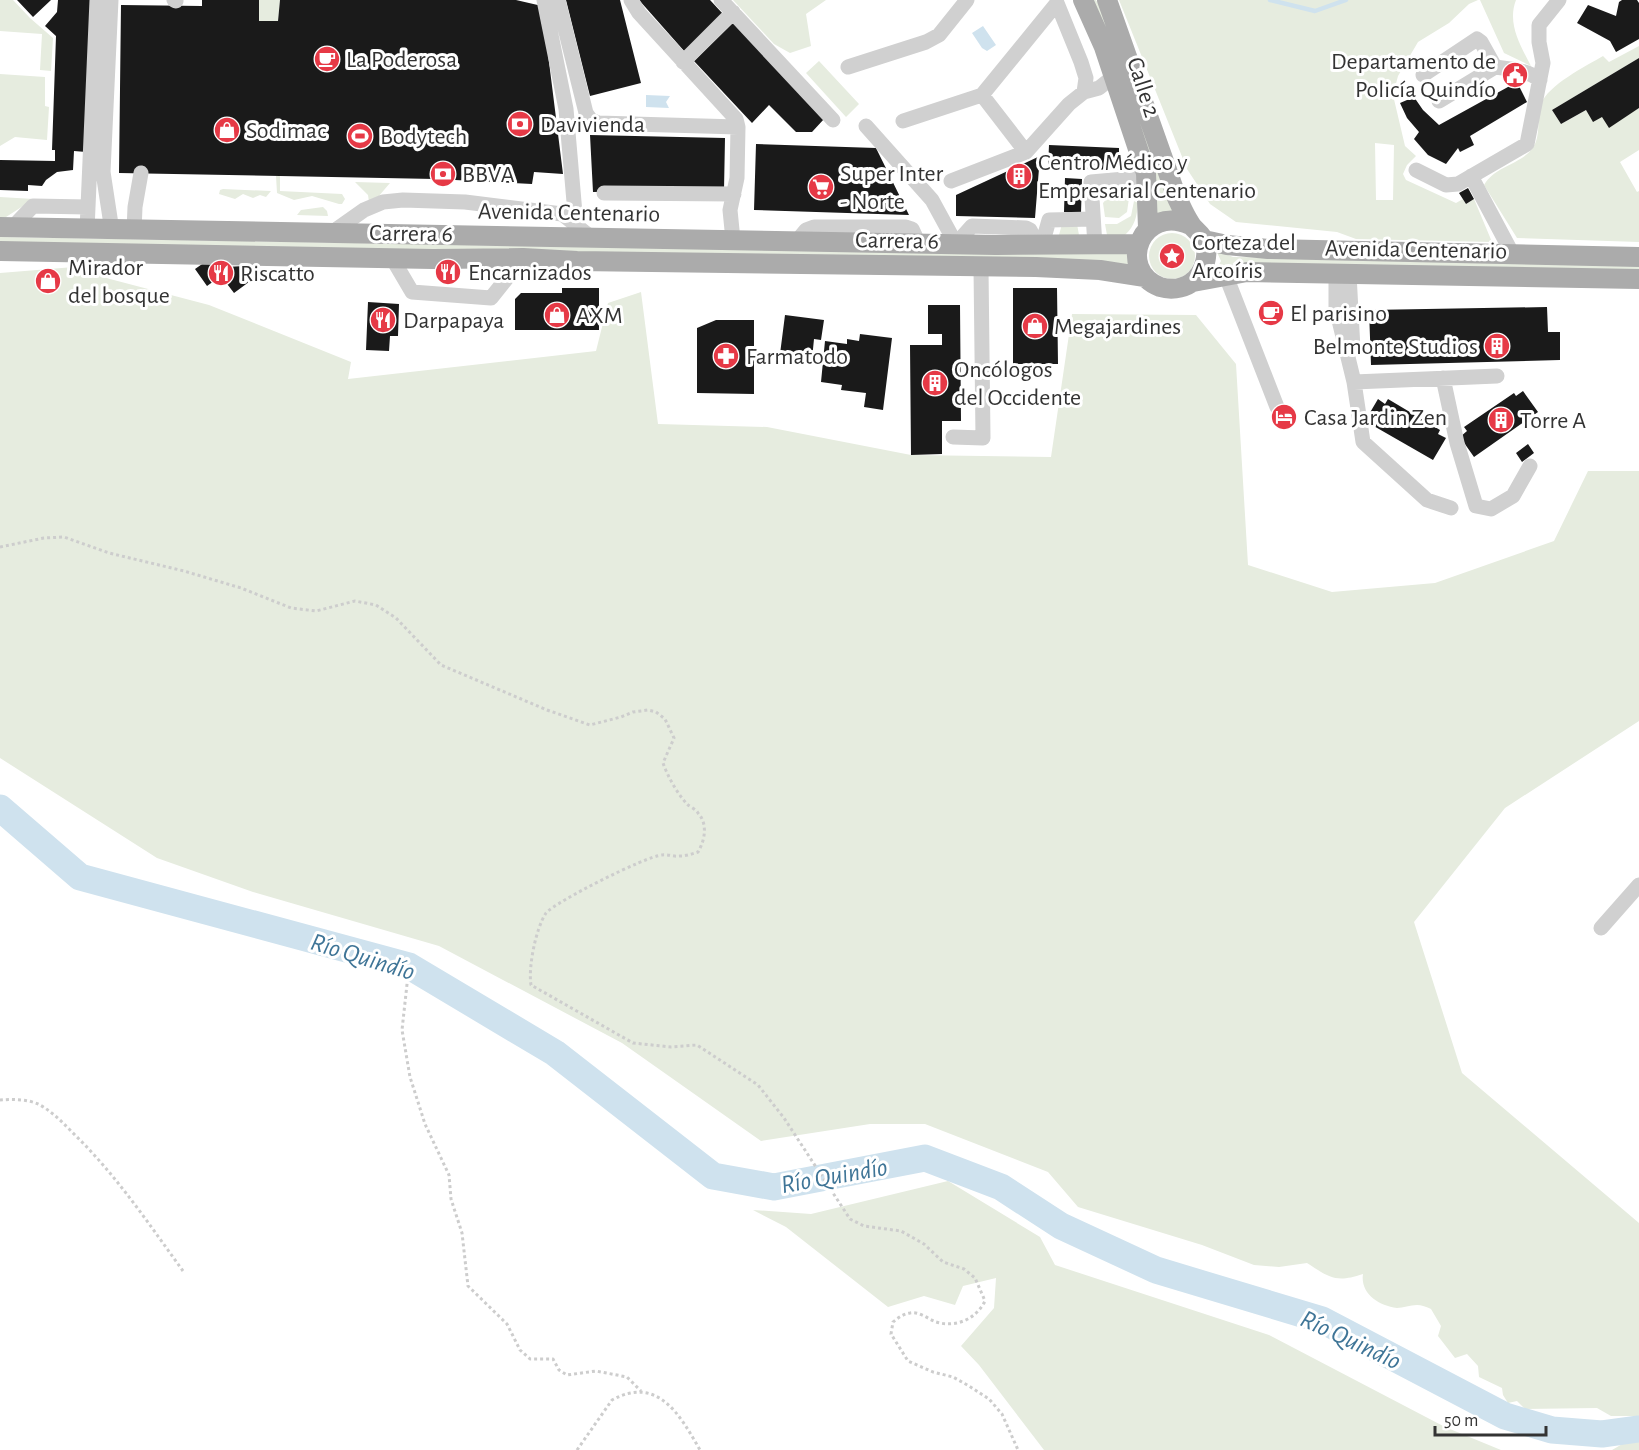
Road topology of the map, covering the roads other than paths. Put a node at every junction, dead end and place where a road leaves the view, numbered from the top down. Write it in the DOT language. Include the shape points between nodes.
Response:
graph roads {
  1 [pos="97,0"];
  2 [pos="111,0"];
  3 [pos="544,0"];
  4 [pos="558,0"];
  5 [pos="631,0"];
  6 [pos="721,0"];
  7 [pos="1083,0"];
  8 [pos="1107,0"];
  9 [pos="1559,0"];
  10 [pos="1057,1"];
  11 [pos="960,3"];
  12 [pos="733,12"];
  13 [pos="683,62"];
  14 [pos="848,67"];
  15 [pos="1496,67"];
  16 [pos="1423,75"];
  17 [pos="1114,76"];
  18 [pos="1540,80"];
  19 [pos="1084,92"];
  20 [pos="982,96"];
  21 [pos="1438,101"];
  22 [pos="833,120"];
  23 [pos="903,121"];
  24 [pos="866,126"];
  25 [pos="738,127"];
  26 [pos="1026,152"];
  27 [pos="1416,170"];
  28 [pos="141,173"];
  29 [pos="1146,173"];
  30 [pos="1471,176"];
  31 [pos="951,181"];
  32 [pos="604,193"];
  33 [pos="734,194"];
  34 [pos="88,207"];
  35 [pos="1093,219"];
  36 [pos="1190,225"];
  37 [pos="6,228"];
  38 [pos="87,230"];
  39 [pos="112,231"];
  40 [pos="134,231"];
  41 [pos="584,232"];
  42 [pos="330,234"];
  43 [pos="1143,236"];
  44 [pos="733,240"];
  45 [pos="1204,240"];
  46 [pos="956,244"];
  47 [pos="1040,245"];
  48 [pos="1095,246"];
  49 [pos="0,251"];
  50 [pos="1512,255"];
  51 [pos="1639,257"];
  52 [pos="392,258"];
  53 [pos="524,258"];
  54 [pos="981,268"];
  55 [pos="1342,274"];
  56 [pos="1226,276"];
  57 [pos="1145,277"];
  58 [pos="1639,279"];
  59 [pos="1193,282"];
  60 [pos="1497,376"];
  61 [pos="1443,378"];
  62 [pos="1354,382"];
  63 [pos="1277,406"];
  64 [pos="953,437"];
  65 [pos="1530,466"];
  66 [pos="1451,508"];
  67 [pos="1639,885"];
  68 [pos="1601,928"];
  1 -- 34 [label="street"];
  2 -- 39 [label="street" via="103,172"];
  3 -- 41 [label="street" via="566,109"];
  4 -- 25 [label="street" via="591,120"];
  5 -- 13 [label="street"];
  6 -- 12 [label="street"];
  7 -- 17 [label="main road, Calle 2"];
  8 -- 36 [label="main road, Calle 2"];
  9 -- 18 [label="street" via="1539,25 1543,63"];
  10 -- 19 [label="street" via="1086,78"];
  10 -- 20 [label="street"];
  11 -- 14 [label="street" via="939,34 926,42"];
  12 -- 13 [label="street"];
  12 -- 22 [label="street"];
  13 -- 25 [label="street" via="731,112"];
  15 -- 16 [label="street" via="1477,39"];
  15 -- 18 [label="street" via="1515,69"];
  15 -- 21 [label="street"];
  17 -- 19 [label="street" via="1099,88"];
  17 -- 29 [label="main road, Calle 2"];
  18 -- 30 [label="street" via="1527,144"];
  19 -- 26 [label="street"];
  20 -- 23 [label="street"];
  20 -- 26 [label="street"];
  24 -- 46 [label="street" via="932,200"];
  25 -- 33 [label="street"];
  26 -- 31 [label="street"];
  27 -- 30 [label="street" via="1446,185 1458,184"];
  28 -- 40 [label="street"];
  29 -- 35 [label="street" via="1137,178 1090,182"];
  29 -- 43 [label="main road, Calle 2"];
  30 -- 50 [label="street"];
  32 -- 33 [label="street"];
  33 -- 44 [label="street" via="730,210"];
  34 -- 37 [label="street" via="33,206"];
  34 -- 38 [label="street"];
  35 -- 47 [label="street" via="1049,220"];
  35 -- 48 [label="street"];
  36 -- 43 [label="main road" via="1182,221 1158,222"];
  36 -- 45 [label="main road"];
  37 -- 38 [label="main road, Avenida Centenario"];
  38 -- 39 [label="main road, Avenida Centenario"];
  39 -- 40 [label="main road, Avenida Centenario"];
  40 -- 42 [label="main road, Avenida Centenario"];
  41 -- 42 [label="main road, Avenida Centenario"];
  41 -- 42 [label="street" via="562,214 465,202 403,200 383,202 364,210"];
  41 -- 44 [label="main road, Avenida Centenario"];
  43 -- 48 [label="main road, Avenida Centenario"];
  43 -- 57 [label="main road" via="1139,266"];
  44 -- 46 [label="main road, Avenida Centenario"];
  45 -- 50 [label="main road, Avenida Centenario" via="1268,249"];
  45 -- 59 [label="main road" via="1205,263"];
  46 -- 47 [label="main road, Avenida Centenario"];
  47 -- 48 [label="main road, Avenida Centenario"];
  49 -- 52 [label="main road, Carrera 6"];
  50 -- 51 [label="main road, Avenida Centenario"];
  52 -- 53 [label="main road, Carrera 6"];
  52 -- 53 [label="street" via="412,292 490,298"];
  53 -- 54 [label="main road, Carrera 6"];
  54 -- 57 [label="main road, Carrera 6" via="1100,270"];
  54 -- 64 [label="street" via="983,438"];
  55 -- 56 [label="main road, Avenida Centenario" via="1247,272"];
  55 -- 58 [label="main road, Avenida Centenario"];
  55 -- 62 [label="street" via="1336,308"];
  56 -- 59 [label="main road, Avenida Centenario"];
  56 -- 63 [label="street"];
  57 -- 59 [label="main road" via="1162,288 1184,287"];
  60 -- 61 [label="street"];
  61 -- 62 [label="street"];
  61 -- 65 [label="street" via="1476,506 1491,509 1513,496"];
  62 -- 66 [label="street" via="1363,442 1427,500"];
  67 -- 68 [label="street"];
}
